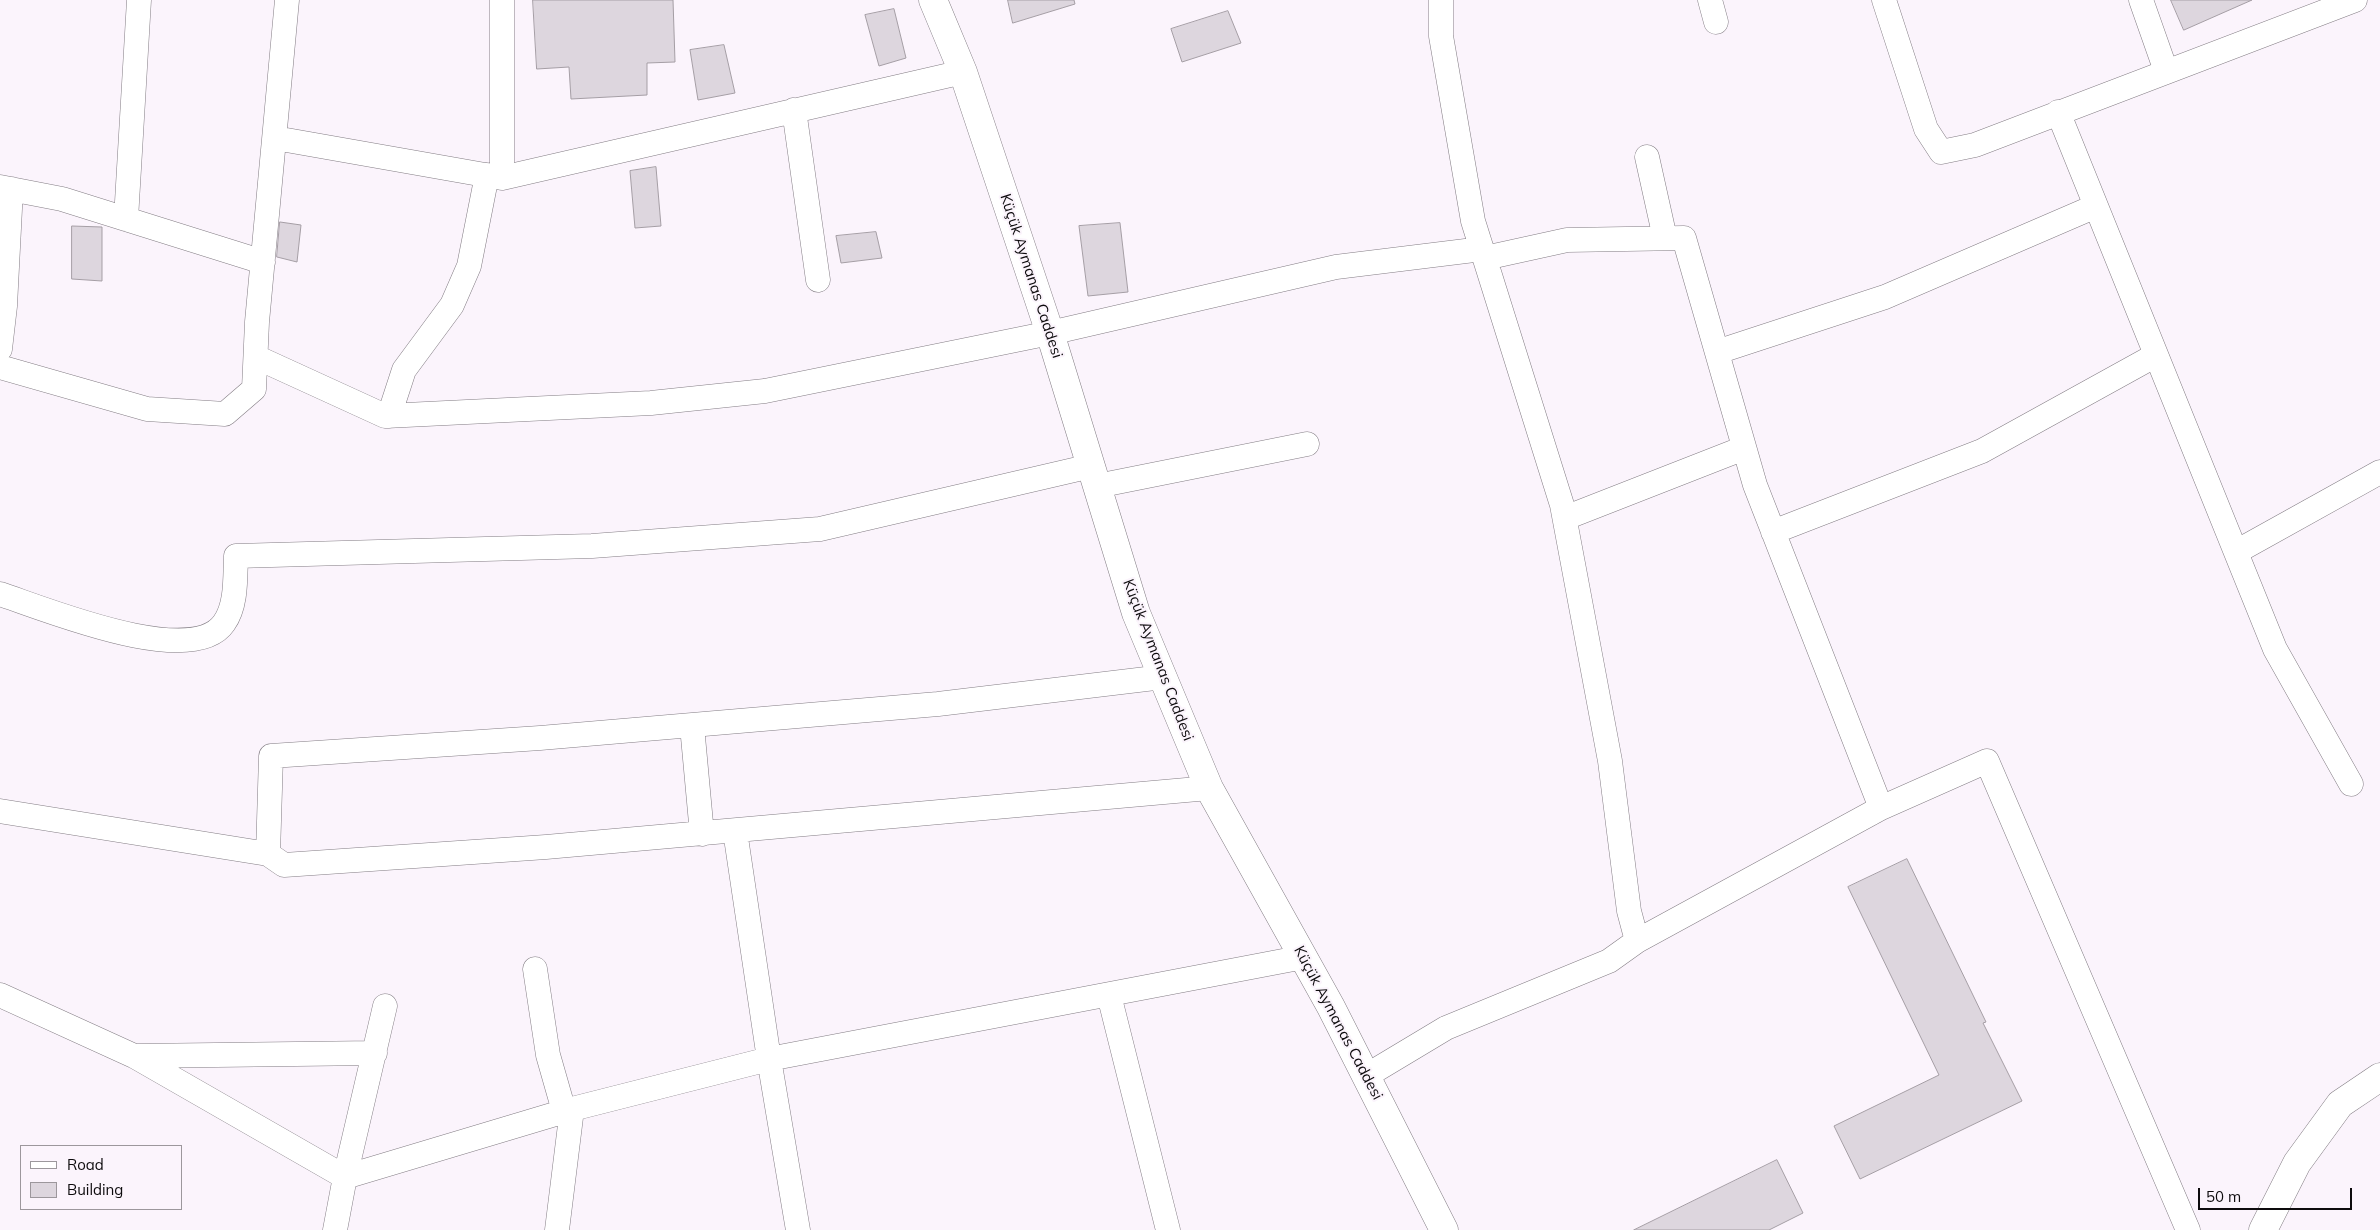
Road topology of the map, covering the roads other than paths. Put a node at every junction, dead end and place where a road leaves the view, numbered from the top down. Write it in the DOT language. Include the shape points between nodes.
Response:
graph roads {
  1 [pos="139,0"];
  2 [pos="287,0"];
  3 [pos="502,0"];
  4 [pos="933,0"];
  5 [pos="1442,0"];
  6 [pos="1884,0"];
  7 [pos="2141,0"];
  8 [pos="2355,0"];
  9 [pos="2166,71"];
  10 [pos="963,72"];
  11 [pos="794,110"];
  12 [pos="2058,112"];
  13 [pos="275,138"];
  14 [pos="1647,157"];
  15 [pos="495,176"];
  16 [pos="6,188"];
  17 [pos="2096,206"];
  18 [pos="126,218"];
  19 [pos="1665,238"];
  20 [pos="1483,253"];
  21 [pos="263,262"];
  22 [pos="818,280"];
  23 [pos="1050,333"];
  24 [pos="0,349"];
  25 [pos="1717,352"];
  26 [pos="2156,355"];
  27 [pos="256,356"];
  28 [pos="0,367"];
  29 [pos="388,416"];
  30 [pos="1307,444"];
  31 [pos="1744,448"];
  32 [pos="2380,472"];
  33 [pos="1094,476"];
  34 [pos="1565,518"];
  35 [pos="1773,532"];
  36 [pos="2236,552"];
  37 [pos="0,594"];
  38 [pos="1163,677"];
  39 [pos="692,726"];
  40 [pos="2351,784"];
  41 [pos="1209,788"];
  42 [pos="1881,808"];
  43 [pos="0,811"];
  44 [pos="736,831"];
  45 [pos="702,834"];
  46 [pos="268,854"];
  47 [pos="1637,941"];
  48 [pos="1304,957"];
  49 [pos="535,970"];
  50 [pos="0,995"];
  51 [pos="1109,995"];
  52 [pos="385,1006"];
  53 [pos="374,1053"];
  54 [pos="134,1056"];
  55 [pos="769,1059"];
  56 [pos="1366,1076"];
  57 [pos="2380,1076"];
  58 [pos="568,1110"];
  59 [pos="345,1177"];
  60 [pos="335,1230"];
  61 [pos="557,1230"];
  62 [pos="798,1230"];
  63 [pos="1168,1230"];
  64 [pos="1444,1230"];
  65 [pos="2188,1230"];
  66 [pos="2263,1230"];
  1 -- 18 [label="street"];
  2 -- 13 [label="street"];
  3 -- 15 [label="street"];
  4 -- 10 [label="street, Küçük Aymanas Caddesi"];
  5 -- 20 [label="street" via="1441,36 1473,221"];
  6 -- 12 [label="street" via="1926,129 1941,152 1975,145"];
  7 -- 9 [label="street"];
  8 -- 9 [label="street"];
  9 -- 12 [label="street"];
  10 -- 11 [label="street"];
  10 -- 23 [label="street, Küçük Aymanas Caddesi"];
  11 -- 15 [label="street"];
  11 -- 22 [label="street"];
  12 -- 17 [label="street"];
  13 -- 15 [label="street"];
  13 -- 21 [label="street"];
  14 -- 19 [label="street"];
  15 -- 29 [label="street" via="469,266 452,305 404,370"];
  16 -- 18 [label="street" via="62,199"];
  16 -- 24 [label="street" via="5,306"];
  17 -- 25 [label="street" via="1886,297"];
  17 -- 26 [label="street"];
  18 -- 21 [label="street"];
  19 -- 20 [label="street" via="1567,240"];
  19 -- 25 [label="street" via="1684,238"];
  20 -- 23 [label="street" via="1336,266"];
  20 -- 34 [label="street"];
  21 -- 27 [label="street"];
  23 -- 29 [label="street" via="765,391 651,402"];
  23 -- 33 [label="street, Küçük Aymanas Caddesi"];
  25 -- 31 [label="street"];
  26 -- 35 [label="street" via="1982,450"];
  26 -- 36 [label="street"];
  27 -- 28 [label="street" via="254,388 225,414 147,409"];
  27 -- 29 [label="street"];
  30 -- 33 [label="street"];
  31 -- 34 [label="street"];
  31 -- 35 [label="street"];
  32 -- 36 [label="street"];
  33 -- 37 [label="street" via="820,529 592,546 236,556 234,594 224,623 213,632 185,642 128,636"];
  33 -- 38 [label="street, Küçük Aymanas Caddesi" via="1136,613"];
  34 -- 47 [label="street" via="1610,761 1629,910"];
  35 -- 42 [label="street"];
  36 -- 40 [label="street" via="2275,649"];
  38 -- 39 [label="street" via="938,704"];
  38 -- 41 [label="street, Küçük Aymanas Caddesi"];
  39 -- 45 [label="street"];
  39 -- 46 [label="street" via="271,756"];
  41 -- 44 [label="street"];
  41 -- 48 [label="street, Küçük Aymanas Caddesi"];
  42 -- 47 [label="street"];
  42 -- 65 [label="street" via="1987,761"];
  43 -- 46 [label="street"];
  44 -- 45 [label="street"];
  44 -- 55 [label="street"];
  45 -- 46 [label="street" via="284,865"];
  47 -- 56 [label="street" via="1609,961 1446,1028"];
  48 -- 51 [label="street"];
  48 -- 56 [label="street, Küçük Aymanas Caddesi"];
  49 -- 58 [label="street" via="548,1055"];
  50 -- 54 [label="street"];
  51 -- 55 [label="street"];
  51 -- 63 [label="street"];
  52 -- 53 [label="street"];
  53 -- 54 [label="street"];
  53 -- 59 [label="street"];
  54 -- 59 [label="street"];
  55 -- 58 [label="street"];
  55 -- 62 [label="street"];
  56 -- 64 [label="street, Küçük Aymanas Caddesi"];
  57 -- 66 [label="street" via="2340,1104 2297,1163"];
  58 -- 59 [label="street"];
  58 -- 61 [label="street"];
  59 -- 60 [label="street"];
}
